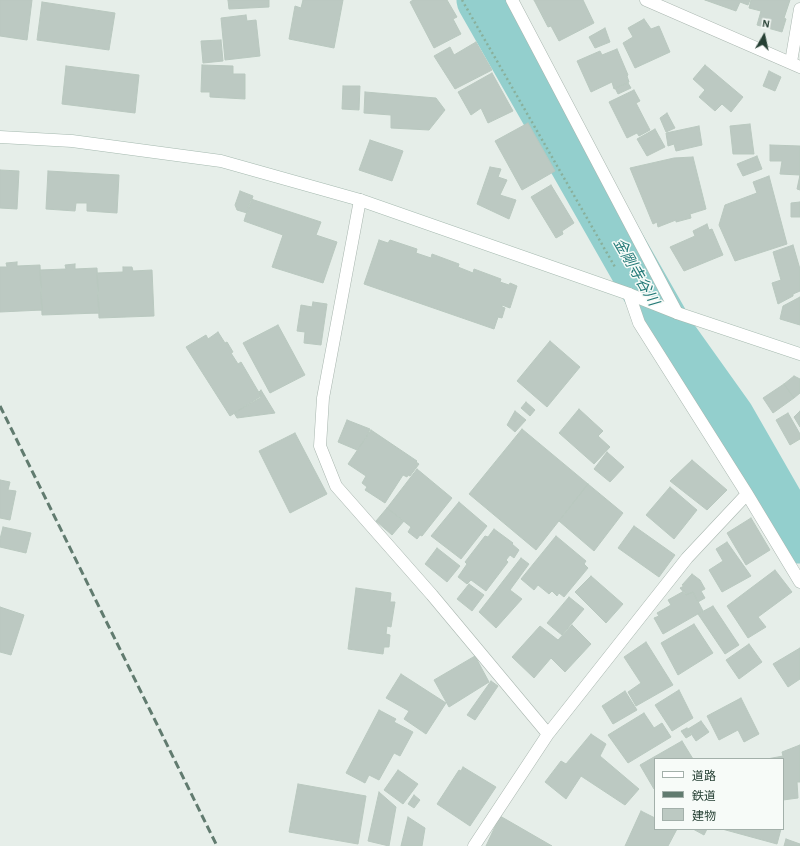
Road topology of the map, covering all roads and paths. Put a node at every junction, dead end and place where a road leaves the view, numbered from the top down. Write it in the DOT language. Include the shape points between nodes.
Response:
graph roads {
  1 [pos="462,0"];
  2 [pos="512,0"];
  3 [pos="646,0"];
  4 [pos="800,9"];
  5 [pos="795,65"];
  6 [pos="0,137"];
  7 [pos="360,200"];
  8 [pos="629,294"];
  9 [pos="677,312"];
  10 [pos="800,354"];
  11 [pos="747,494"];
  12 [pos="800,582"];
  13 [pos="548,734"];
  14 [pos="474,846"];
  1 -- 8 [label="path" via="611,258"];
  2 -- 9 [label="street"];
  3 -- 5 [label="street"];
  4 -- 5 [label="street"];
  6 -- 7 [label="street" via="72,141 221,161"];
  7 -- 8 [label="street"];
  7 -- 13 [label="street" via="323,398 320,446 336,486 432,595"];
  8 -- 9 [label="street"];
  8 -- 11 [label="street" via="639,323"];
  9 -- 10 [label="street"];
  11 -- 12 [label="street"];
  11 -- 13 [label="street" via="687,558"];
  13 -- 14 [label="street"];
}
